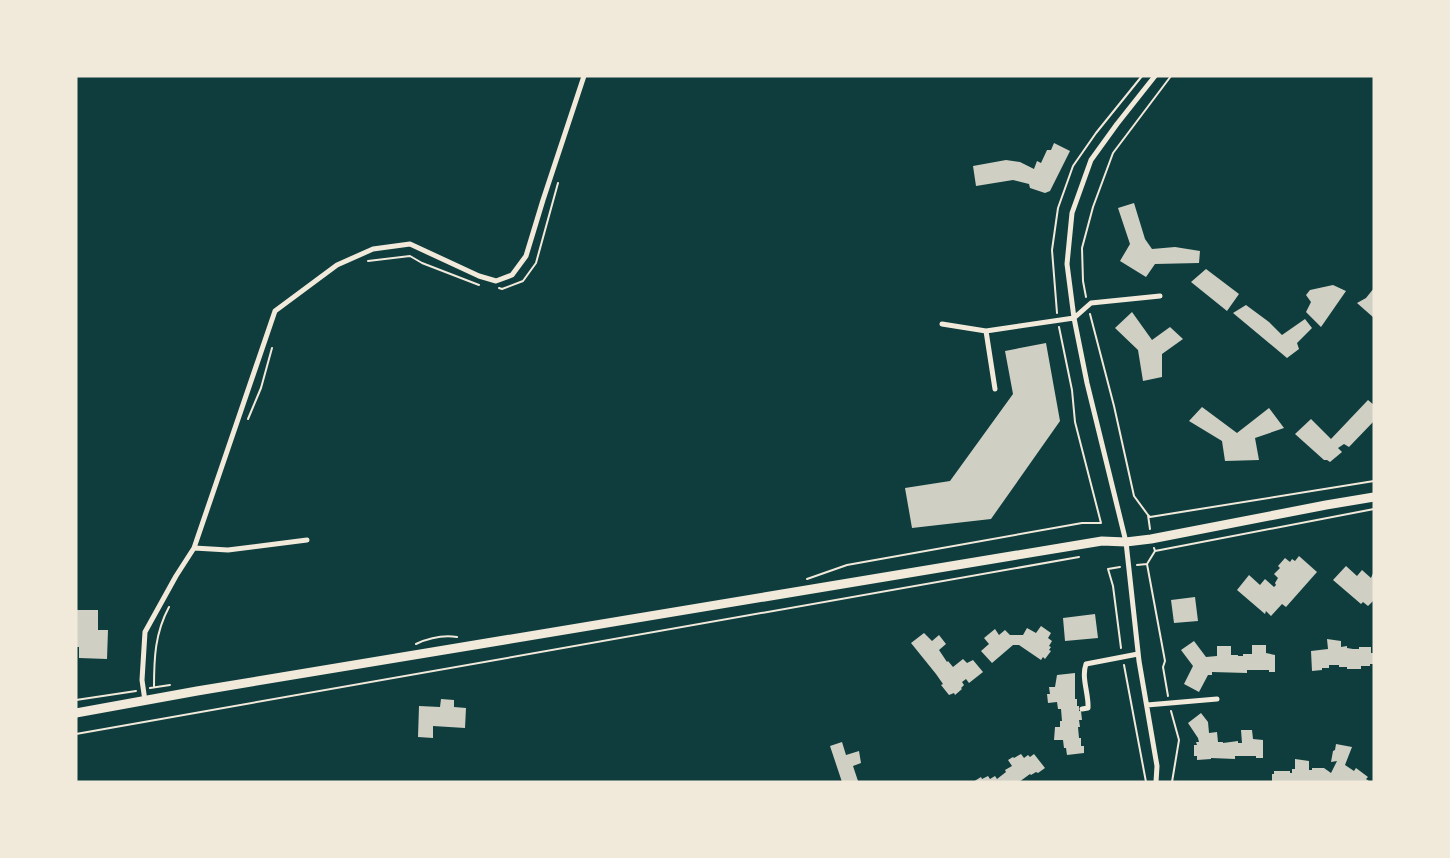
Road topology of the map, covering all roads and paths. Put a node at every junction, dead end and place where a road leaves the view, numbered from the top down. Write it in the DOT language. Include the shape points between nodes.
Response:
graph roads {
  1 [pos="584,76"];
  2 [pos="1155,76"];
  3 [pos="1171,76"];
  4 [pos="559,180"];
  5 [pos="362,263"];
  6 [pos="485,286"];
  7 [pos="494,288"];
  8 [pos="1160,296"];
  9 [pos="1088,305"];
  10 [pos="1074,318"];
  11 [pos="942,324"];
  12 [pos="986,331"];
  13 [pos="273,342"];
  14 [pos="995,389"];
  15 [pos="247,421"];
  16 [pos="1075,422"];
  17 [pos="1374,481"];
  18 [pos="1374,497"];
  19 [pos="1374,510"];
  20 [pos="307,540"];
  21 [pos="1126,542"];
  22 [pos="194,548"];
  23 [pos="1079,557"];
  24 [pos="1108,569"];
  25 [pos="800,580"];
  26 [pos="169,606"];
  27 [pos="456,637"];
  28 [pos="412,645"];
  29 [pos="1138,654"];
  30 [pos="1123,657"];
  31 [pos="173,684"];
  32 [pos="132,691"];
  33 [pos="1218,699"];
  34 [pos="76,700"];
  35 [pos="145,701"];
  36 [pos="1169,703"];
  37 [pos="1147,705"];
  38 [pos="1082,710"];
  39 [pos="76,713"];
  40 [pos="76,734"];
  41 [pos="1146,782"];
  42 [pos="1156,782"];
  43 [pos="1172,782"];
  1 -- 22 [label="street" via="526,256 512,275 496,282 410,244 373,249 337,265 275,311"];
  2 -- 10 [label="street" via="1091,160 1072,213 1068,264"];
  3 -- 9 [label="path" via="1112,153 1082,248"];
  4 -- 7 [label="path" via="536,263 523,281 502,289"];
  5 -- 6 [label="path" via="410,256"];
  8 -- 9 [label="street" via="1091,302"];
  9 -- 10 [label="street"];
  9 -- 17 [label="path" via="1134,496 1150,517"];
  10 -- 12 [label="street"];
  10 -- 21 [label="street" via="1086,383"];
  11 -- 12 [label="street"];
  12 -- 14 [label="street"];
  13 -- 15 [label="path" via="261,388"];
  16 -- 25 [label="path" via="1101,523 1082,523 847,565"];
  18 -- 21 [label="main road"];
  19 -- 36 [label="path" via="1154,551 1147,564 1165,660 1163,667"];
  20 -- 22 [label="street" via="228,550"];
  21 -- 29 [label="street"];
  21 -- 35 [label="main road" via="1102,541 882,576"];
  22 -- 35 [label="street" via="145,632 142,680"];
  23 -- 40 [label="path"];
  24 -- 30 [label="path"];
  26 -- 31 [label="path" via="160,623 154,658 154,688"];
  27 -- 28 [label="path" via="425,640"];
  29 -- 30 [label="street"];
  29 -- 37 [label="street"];
  30 -- 38 [label="street" via="1086,664 1089,702 1088,708"];
  30 -- 41 [label="path"];
  32 -- 34 [label="path"];
  33 -- 36 [label="street"];
  35 -- 39 [label="main road"];
  36 -- 37 [label="street"];
  36 -- 43 [label="path" via="1179,740"];
  37 -- 42 [label="street" via="1157,766"];
}
